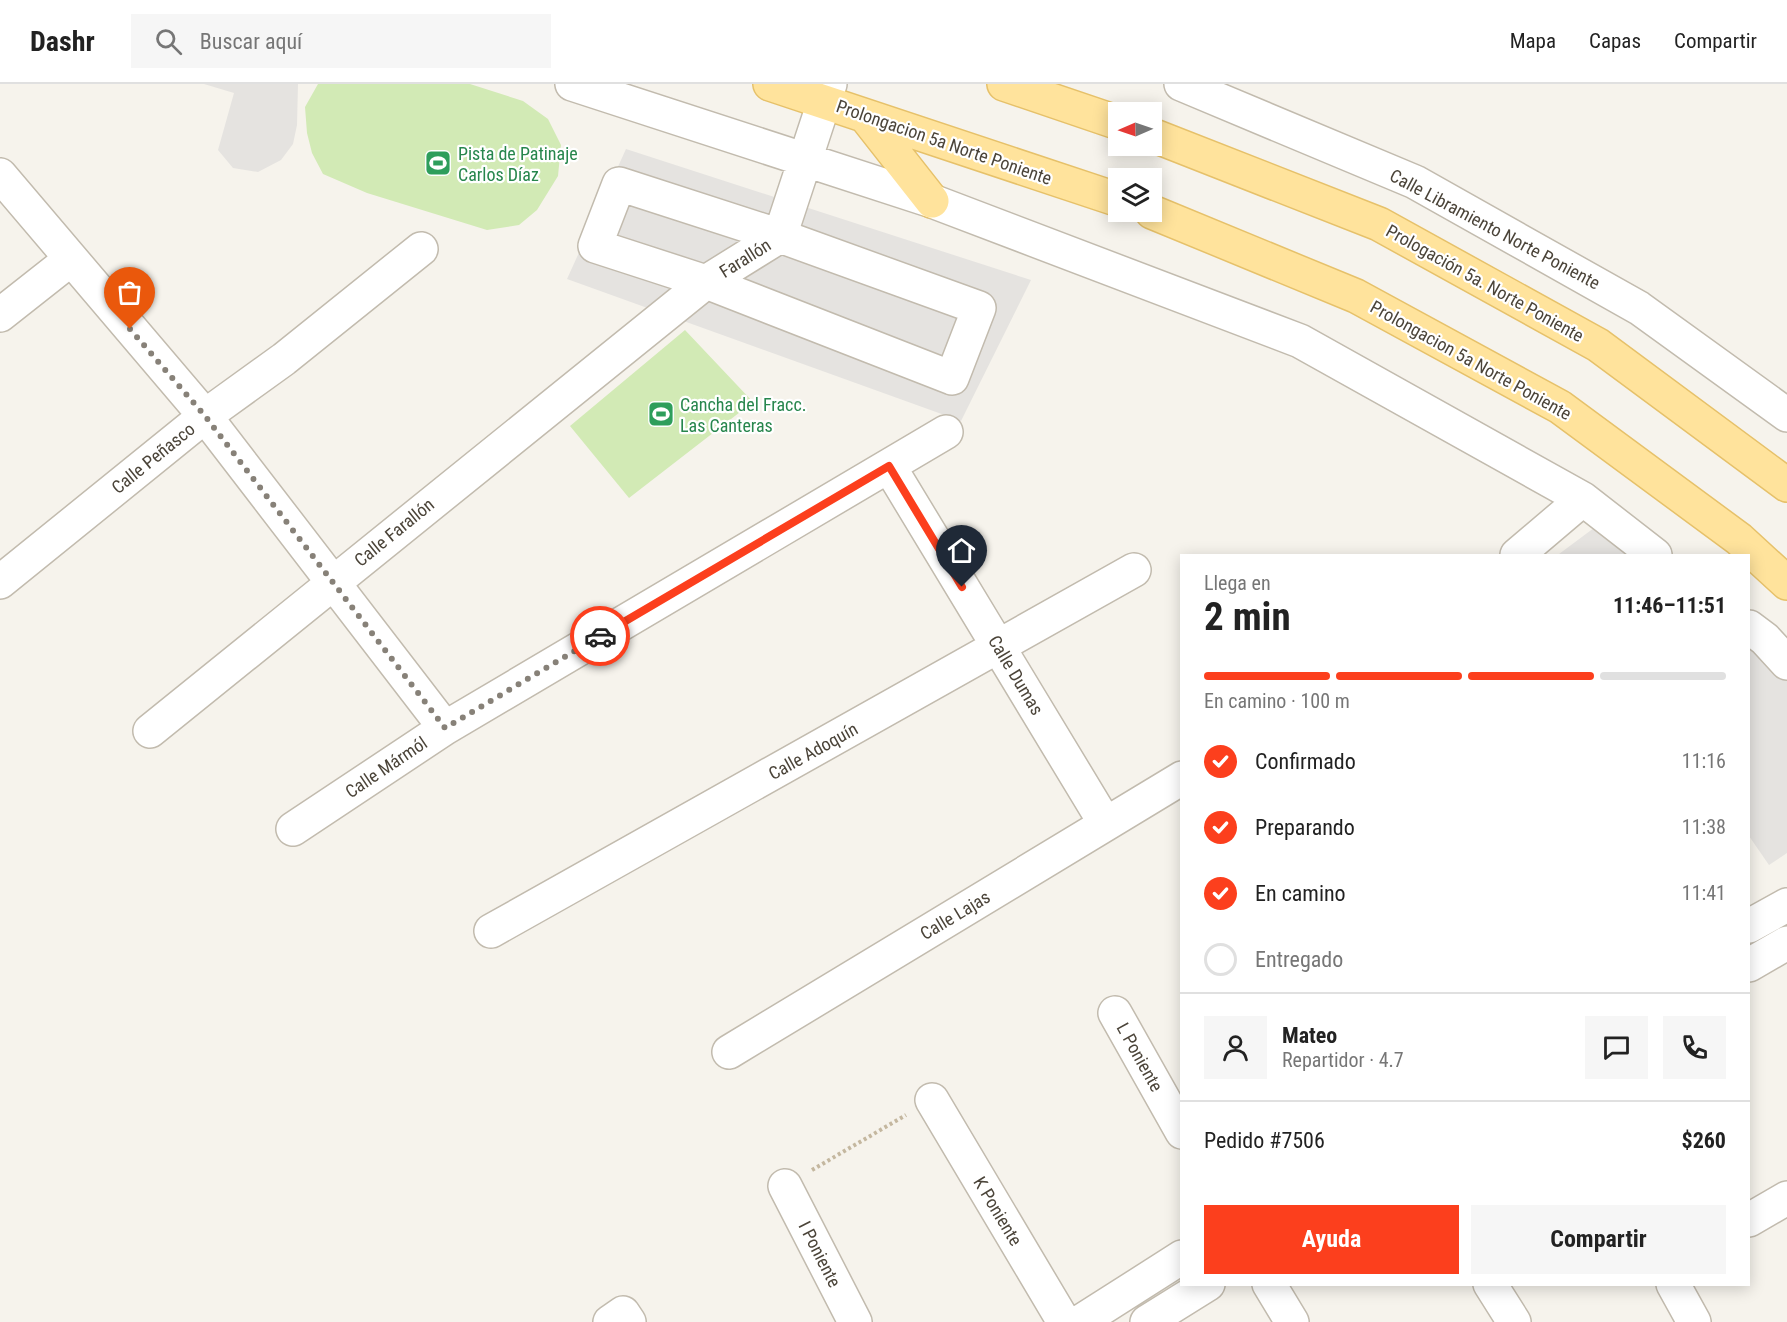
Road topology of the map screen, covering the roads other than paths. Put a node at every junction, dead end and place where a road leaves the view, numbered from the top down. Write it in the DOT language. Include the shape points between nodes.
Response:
graph roads {
  1 [pos="572,84"];
  2 [pos="770,84"];
  3 [pos="1004,84"];
  4 [pos="1181,84"];
  5 [pos="827,93"];
  6 [pos="866,117"];
  7 [pos="1108,119"];
  8 [pos="1162,139"];
  9 [pos="804,161"];
  10 [pos="0,175"];
  11 [pos="1108,196"];
  12 [pos="932,201"];
  13 [pos="1162,216"];
  14 [pos="780,236"];
  15 [pos="421,249"];
  16 [pos="70,259"];
  17 [pos="706,282"];
  18 [pos="0,315"];
  19 [pos="640,335"];
  20 [pos="205,416"];
  21 [pos="1787,416"];
  22 [pos="946,432"];
  23 [pos="889,466"];
  24 [pos="1787,485"];
  25 [pos="1583,499"];
  26 [pos="1518,554"];
  27 [pos="1654,554"];
  28 [pos="1134,570"];
  29 [pos="0,582"];
  30 [pos="332,582"];
  31 [pos="1787,583"];
  32 [pos="1750,628"];
  33 [pos="999,647"];
  34 [pos="1787,663"];
  35 [pos="445,728"];
  36 [pos="150,731"];
  37 [pos="1180,779"];
  38 [pos="1105,823"];
  39 [pos="293,829"];
  40 [pos="1787,905"];
  41 [pos="1750,925"];
  42 [pos="491,931"];
  43 [pos="1787,943"];
  44 [pos="1750,964"];
  45 [pos="1115,1013"];
  46 [pos="729,1052"];
  47 [pos="932,1100"];
  48 [pos="1180,1128"];
  49 [pos="785,1186"];
  50 [pos="1787,1198"];
  51 [pos="1750,1219"];
  52 [pos="1180,1258"];
  53 [pos="1205,1286"];
  54 [pos="1270,1286"];
  55 [pos="1491,1286"];
  56 [pos="1674,1286"];
  57 [pos="855,1322"];
  58 [pos="1064,1322"];
  59 [pos="1080,1322"];
  60 [pos="1147,1322"];
  61 [pos="1292,1322"];
  62 [pos="1514,1322"];
  63 [pos="1694,1322"];
  1 -- 9 [label="street"];
  2 -- 5 [label="main road, Prolongacion 5a Norte Poniente"];
  3 -- 7 [label="main road"];
  4 -- 21 [label="street, Calle Libramiento Norte Poniente" via="1415,182 1639,308"];
  5 -- 6 [label="main road, Prolongacion 5a Norte Poniente"];
  5 -- 9 [label="street, Farallón"];
  6 -- 11 [label="main road, Prolongacion 5a Norte Poniente"];
  6 -- 12 [label="main road"];
  8 -- 24 [label="main road, Prologación 5a. Norte Poniente" via="1379,225 1598,345"];
  9 -- 12 [label="street"];
  9 -- 14 [label="street, Farallón"];
  10 -- 16 [label="street"];
  12 -- 25 [label="street" via="1300,341"];
  13 -- 31 [label="main road, Prolongacion 5a Norte Poniente" via="1356,296 1560,407 1739,540"];
  14 -- 17 [label="street, Farallón"];
  14 -- 17 [label="street" via="618,184 595,246"];
  14 -- 17 [label="street" via="979,308 952,378"];
  15 -- 20 [label="street, Calle Peñasco" via="284,359"];
  16 -- 18 [label="street"];
  16 -- 20 [label="street"];
  17 -- 19 [label="street, Farallón"];
  19 -- 30 [label="street, Calle Farallón"];
  20 -- 29 [label="street, Calle Peñasco"];
  20 -- 30 [label="street"];
  22 -- 23 [label="street, Calle Mármól"];
  23 -- 33 [label="street, Calle Dumas"];
  23 -- 35 [label="street, Calle Mármól"];
  25 -- 26 [label="street"];
  25 -- 27 [label="street"];
  28 -- 33 [label="street, Calle Adoquín"];
  30 -- 35 [label="street"];
  30 -- 36 [label="street, Calle Farallón"];
  32 -- 34 [label="street"];
  33 -- 38 [label="street, Calle Dumas"];
  33 -- 42 [label="street, Calle Adoquín"];
  35 -- 39 [label="street, Calle Mármól"];
  37 -- 38 [label="street, Calle Lajas"];
  38 -- 46 [label="street, Calle Lajas"];
  40 -- 41 [label="street"];
  43 -- 44 [label="street"];
  45 -- 48 [label="street, L Poniente"];
  47 -- 58 [label="street, K Poniente"];
  49 -- 57 [label="street, I Poniente"];
  50 -- 51 [label="street"];
  52 -- 59 [label="street"];
  53 -- 60 [label="street"];
  54 -- 61 [label="street"];
  55 -- 62 [label="street"];
  56 -- 63 [label="street"];
}
